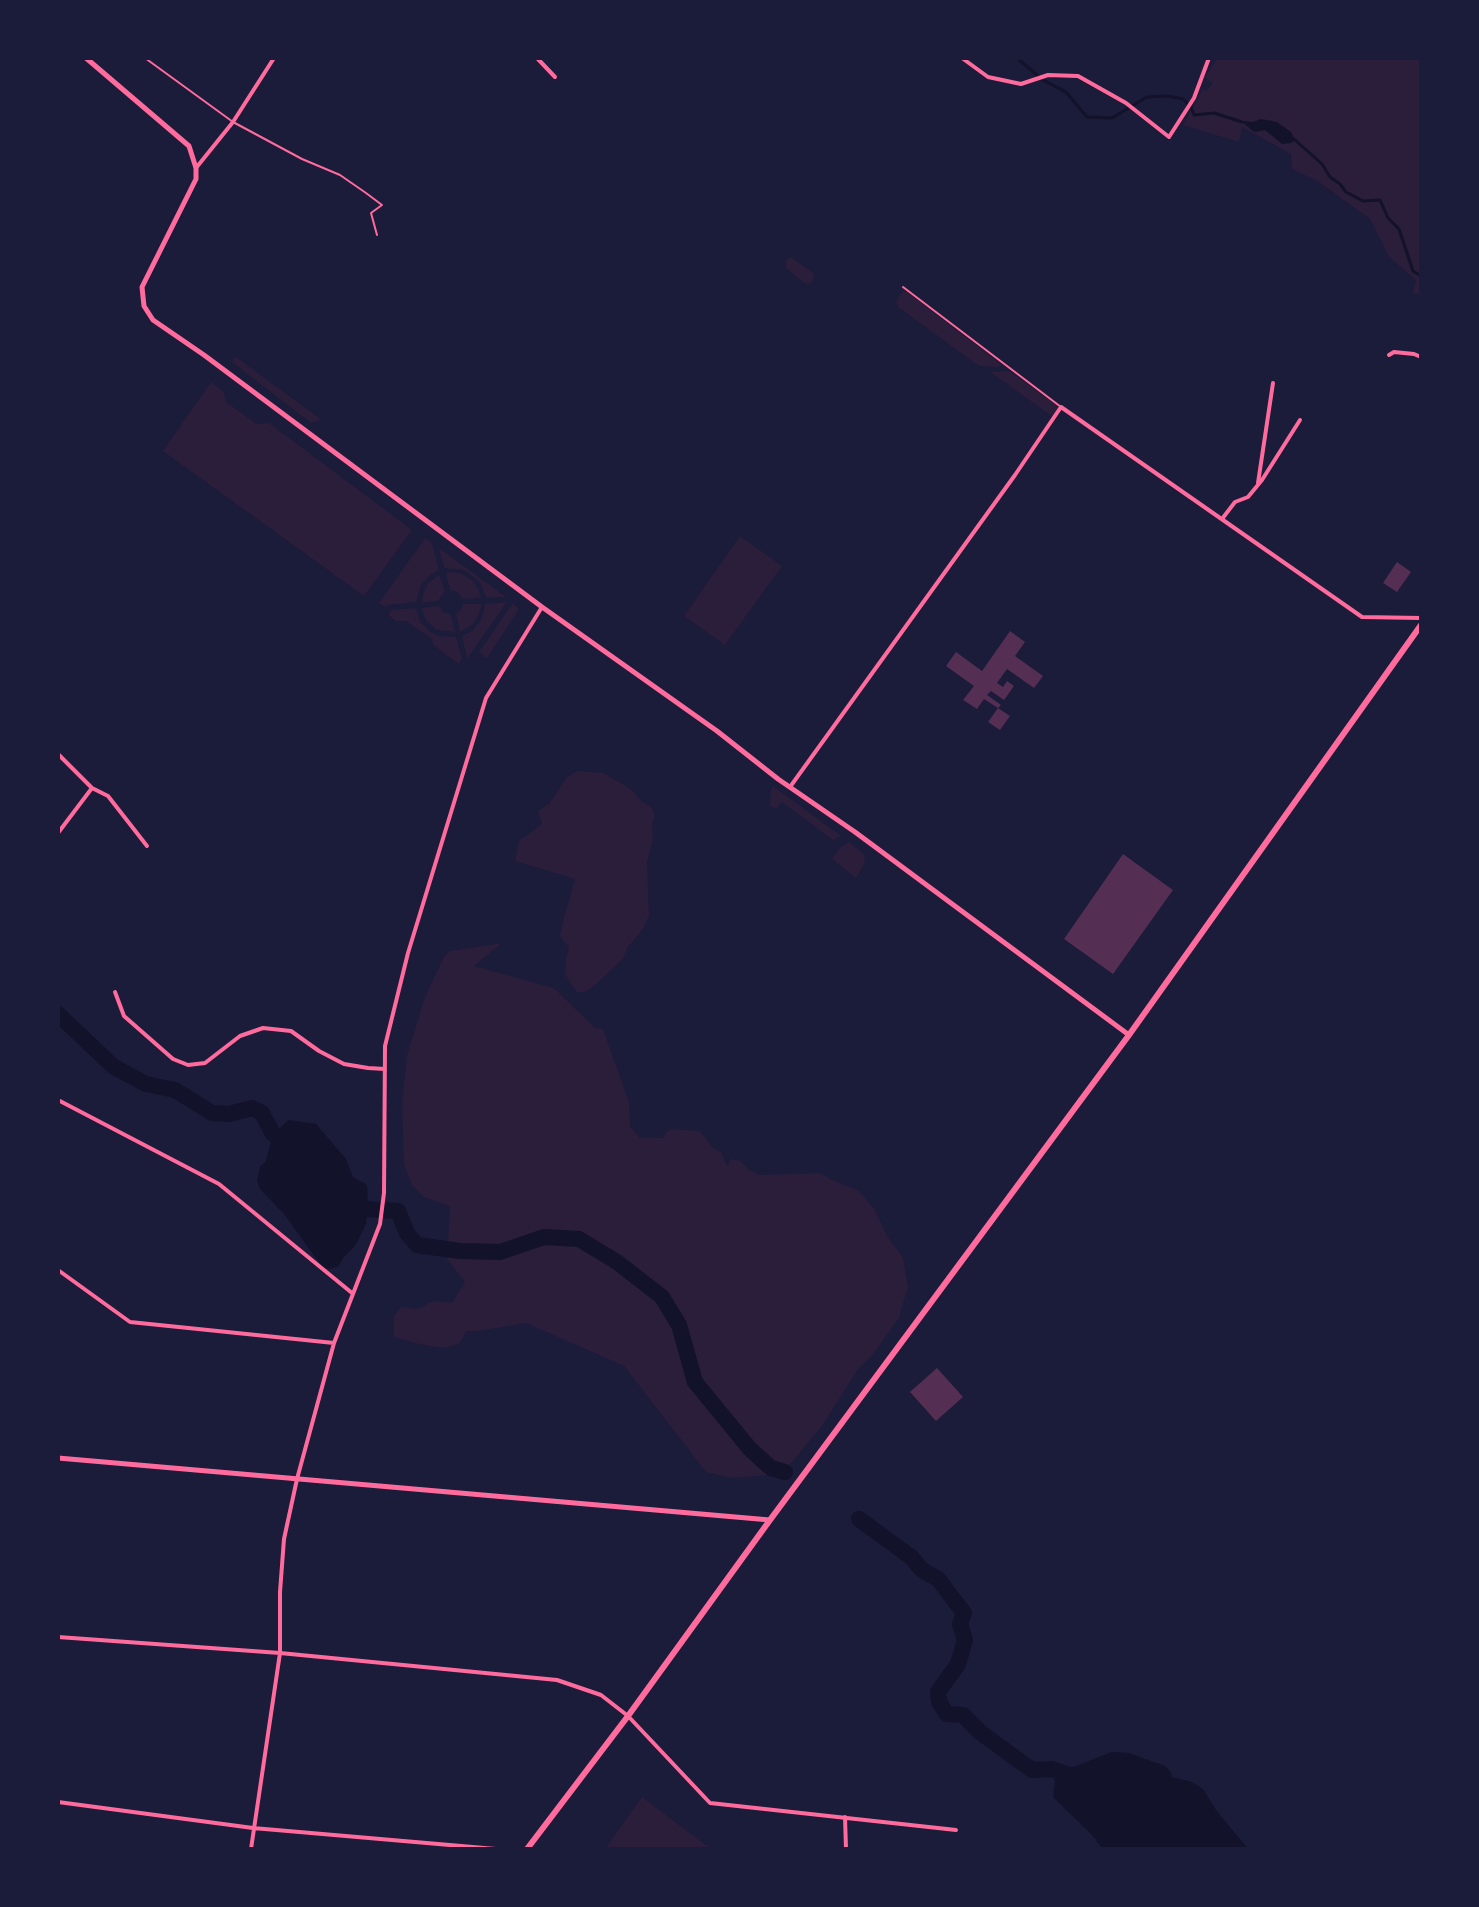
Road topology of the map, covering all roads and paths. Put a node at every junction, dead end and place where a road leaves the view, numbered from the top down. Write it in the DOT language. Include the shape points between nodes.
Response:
graph roads {
  1 [pos="86,58"];
  2 [pos="145,58"];
  3 [pos="274,58"];
  4 [pos="537,58"];
  5 [pos="962,58"];
  6 [pos="1209,58"];
  7 [pos="555,77"];
  8 [pos="233,122"];
  9 [pos="196,168"];
  10 [pos="377,235"];
  11 [pos="903,287"];
  12 [pos="1389,355"];
  13 [pos="1421,357"];
  14 [pos="1273,383"];
  15 [pos="1061,407"];
  16 [pos="1300,420"];
  17 [pos="1257,486"];
  18 [pos="1222,519"];
  19 [pos="542,607"];
  20 [pos="1421,618"];
  21 [pos="1421,625"];
  22 [pos="58,754"];
  23 [pos="790,787"];
  24 [pos="92,788"];
  25 [pos="58,833"];
  26 [pos="147,846"];
  27 [pos="115,992"];
  28 [pos="1129,1035"];
  29 [pos="385,1069"];
  30 [pos="58,1100"];
  31 [pos="58,1270"];
  32 [pos="353,1293"];
  33 [pos="334,1343"];
  34 [pos="58,1458"];
  35 [pos="297,1479"];
  36 [pos="770,1520"];
  37 [pos="58,1637"];
  38 [pos="280,1653"];
  39 [pos="628,1716"];
  40 [pos="58,1802"];
  41 [pos="845,1817"];
  42 [pos="253,1828"];
  43 [pos="956,1830"];
  44 [pos="251,1849"];
  45 [pos="496,1849"];
  46 [pos="527,1849"];
  47 [pos="846,1849"];
  1 -- 9 [label="street" via="189,146"];
  2 -- 8 [label="lane"];
  3 -- 8 [label="street"];
  4 -- 7 [label="street"];
  5 -- 6 [label="street" via="988,77 1021,84 1048,75 1078,76 1126,103 1169,137 1194,98"];
  8 -- 9 [label="street"];
  8 -- 10 [label="lane" via="340,175 382,205 371,213"];
  9 -- 19 [label="street" via="196,179 142,287 144,306 153,320"];
  11 -- 15 [label="lane"];
  12 -- 13 [label="street"];
  14 -- 17 [label="street"];
  15 -- 18 [label="street"];
  15 -- 23 [label="street"];
  16 -- 17 [label="street"];
  17 -- 18 [label="street"];
  18 -- 20 [label="street" via="1362,617"];
  19 -- 23 [label="street"];
  19 -- 29 [label="street" via="486,698 408,953 385,1046"];
  21 -- 28 [label="main road"];
  22 -- 24 [label="street"];
  23 -- 28 [label="street"];
  24 -- 25 [label="street"];
  24 -- 26 [label="street" via="108,796"];
  27 -- 29 [label="street" via="124,1016 173,1059 188,1065 205,1063 240,1036 263,1028 291,1031 344,1064"];
  28 -- 36 [label="main road"];
  29 -- 32 [label="street" via="380,1224"];
  30 -- 32 [label="street" via="219,1184"];
  31 -- 33 [label="street" via="130,1322"];
  32 -- 33 [label="street"];
  33 -- 35 [label="street"];
  34 -- 35 [label="street"];
  35 -- 36 [label="street"];
  35 -- 38 [label="street" via="284,1539"];
  36 -- 39 [label="main road"];
  37 -- 38 [label="street"];
  38 -- 39 [label="street" via="557,1680 601,1695"];
  38 -- 42 [label="street"];
  39 -- 41 [label="street" via="710,1803"];
  39 -- 46 [label="main road"];
  40 -- 42 [label="street"];
  41 -- 43 [label="street"];
  41 -- 47 [label="street"];
  42 -- 44 [label="street"];
  42 -- 45 [label="street"];
}
